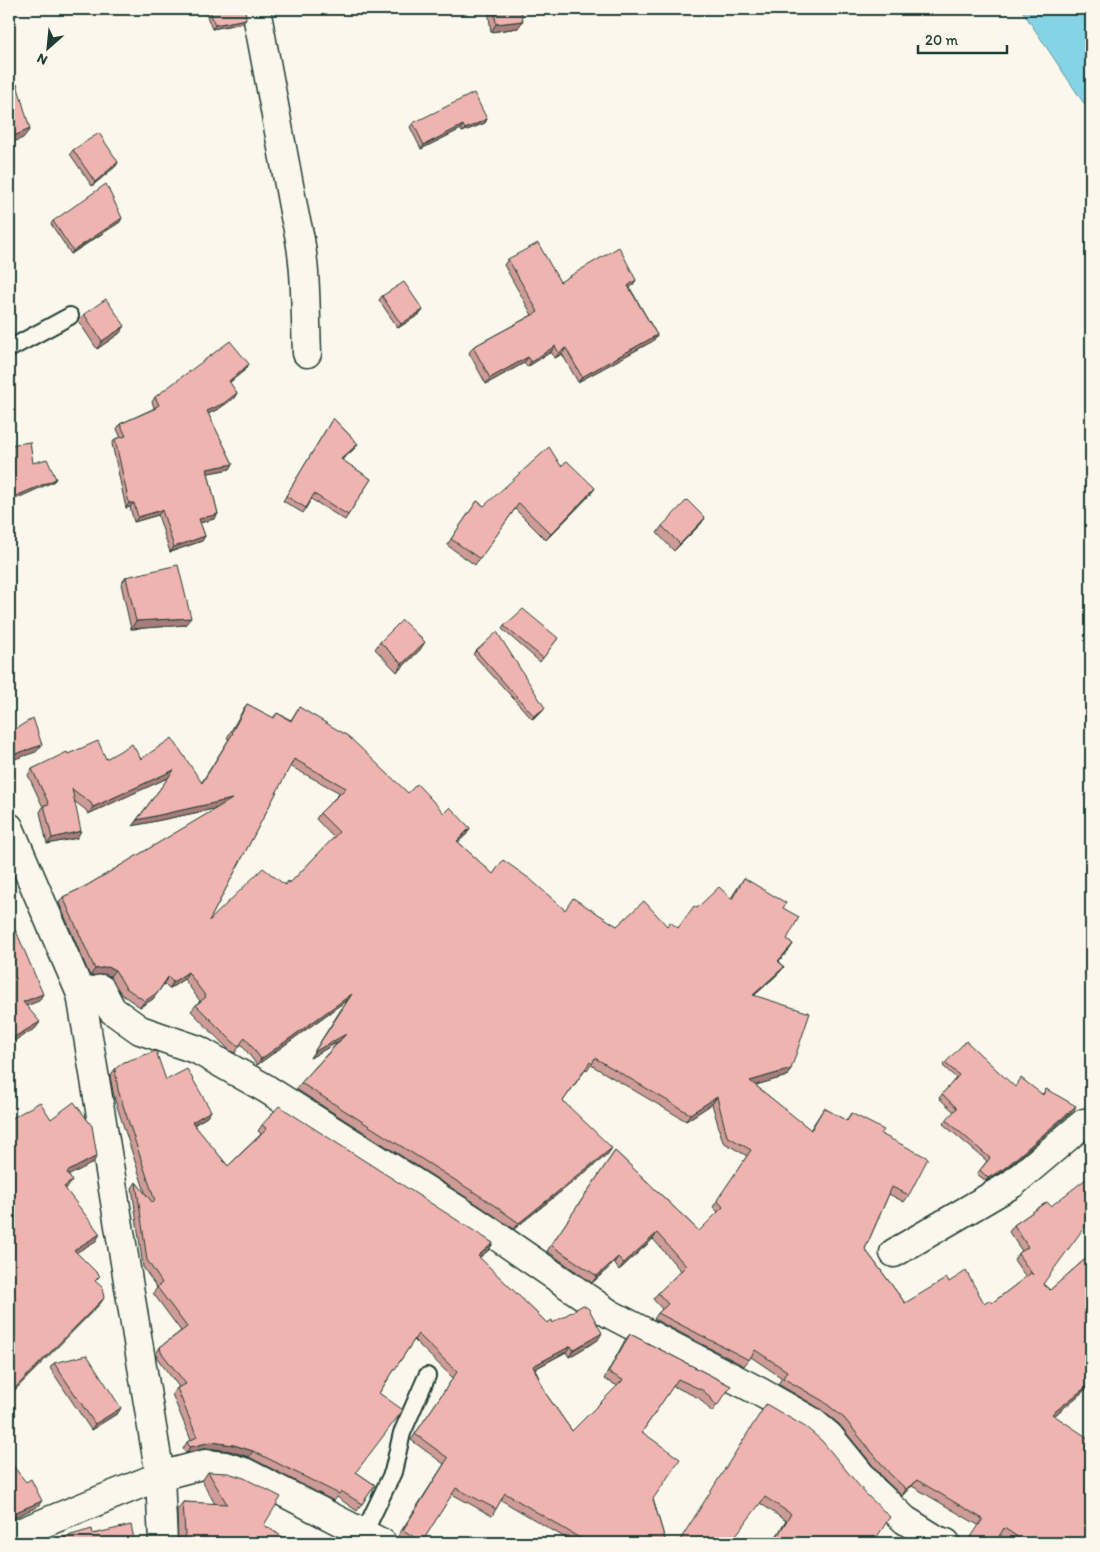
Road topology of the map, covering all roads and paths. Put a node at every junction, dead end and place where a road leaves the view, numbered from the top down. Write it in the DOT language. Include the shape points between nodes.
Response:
graph roads {
  1 [pos="256,9"];
  2 [pos="70,316"];
  3 [pos="9,349"];
  4 [pos="307,353"];
  5 [pos="9,827"];
  6 [pos="81,994"];
  7 [pos="1091,1123"];
  8 [pos="894,1253"];
  9 [pos="427,1376"];
  10 [pos="160,1476"];
  11 [pos="9,1537"];
  12 [pos="373,1538"];
  13 [pos="163,1543"];
  14 [pos="946,1543"];
  1 -- 4 [label="street" via="301,236"];
  2 -- 3 [label="lane"];
  5 -- 6 [label="street"];
  6 -- 10 [label="street"];
  6 -- 14 [label="street" via="100,989 112,1010 140,1030 198,1050 265,1088 472,1219 610,1314 811,1421 829,1436 873,1490 905,1520"];
  7 -- 8 [label="street" via="1084,1123 1012,1184"];
  9 -- 12 [label="lane" via="402,1433"];
  10 -- 11 [label="street"];
  10 -- 12 [label="street" via="205,1464 225,1466 244,1472"];
  10 -- 13 [label="street"];
}
